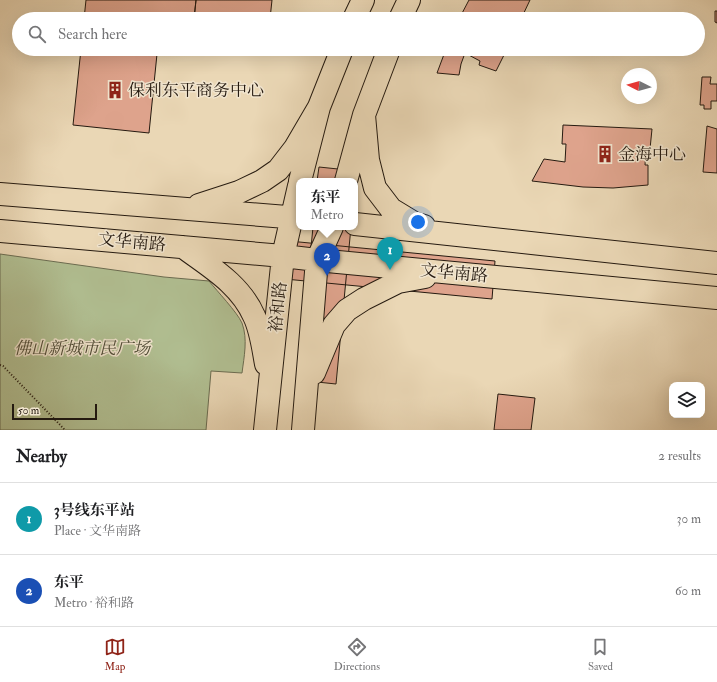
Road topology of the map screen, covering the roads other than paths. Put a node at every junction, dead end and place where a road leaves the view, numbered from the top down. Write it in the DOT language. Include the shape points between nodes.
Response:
graph roads {
  1 [pos="363,0"];
  2 [pos="409,0"];
  3 [pos="357,12"];
  4 [pos="403,12"];
  5 [pos="339,56"];
  6 [pos="386,56"];
  7 [pos="319,107"];
  8 [pos="364,115"];
  9 [pos="301,178"];
  10 [pos="347,178"];
  11 [pos="0,194"];
  12 [pos="189,208"];
  13 [pos="295,217"];
  14 [pos="358,224"];
  15 [pos="331,230"];
  16 [pos="0,231"];
  17 [pos="450,233"];
  18 [pos="182,247"];
  19 [pos="283,256"];
  20 [pos="317,260"];
  21 [pos="717,263"];
  22 [pos="446,272"];
  23 [pos="717,298"];
  24 [pos="270,386"];
  25 [pos="306,393"];
  26 [pos="266,430"];
  27 [pos="303,430"];
  1 -- 3 [label="main road"];
  2 -- 4 [label="main road"];
  5 -- 7 [label="main road"];
  6 -- 8 [label="main road"];
  7 -- 9 [label="main road"];
  7 -- 12 [label="main road" via="278,170 239,192"];
  8 -- 10 [label="main road"];
  8 -- 17 [label="main road" via="368,160 375,188 391,209 414,223"];
  11 -- 12 [label="main road"];
  12 -- 13 [label="main road"];
  13 -- 19 [label="main road, 裕和路"];
  14 -- 17 [label="main road"];
  15 -- 20 [label="main road, 裕和路"];
  16 -- 18 [label="main road, 文华南路"];
  17 -- 21 [label="main road"];
  18 -- 19 [label="main road, 文华南路"];
  18 -- 24 [label="main road" via="238,290 254,316"];
  19 -- 20 [label="main road, 文华南路"];
  19 -- 24 [label="main road, 裕和路"];
  20 -- 22 [label="main road, 文华南路"];
  20 -- 25 [label="main road, 裕和路"];
  22 -- 23 [label="main road, 文华南路"];
  22 -- 25 [label="main road" via="398,282 347,310 334,325"];
  24 -- 26 [label="main road, 裕和路"];
  25 -- 27 [label="main road, 裕和路"];
}
